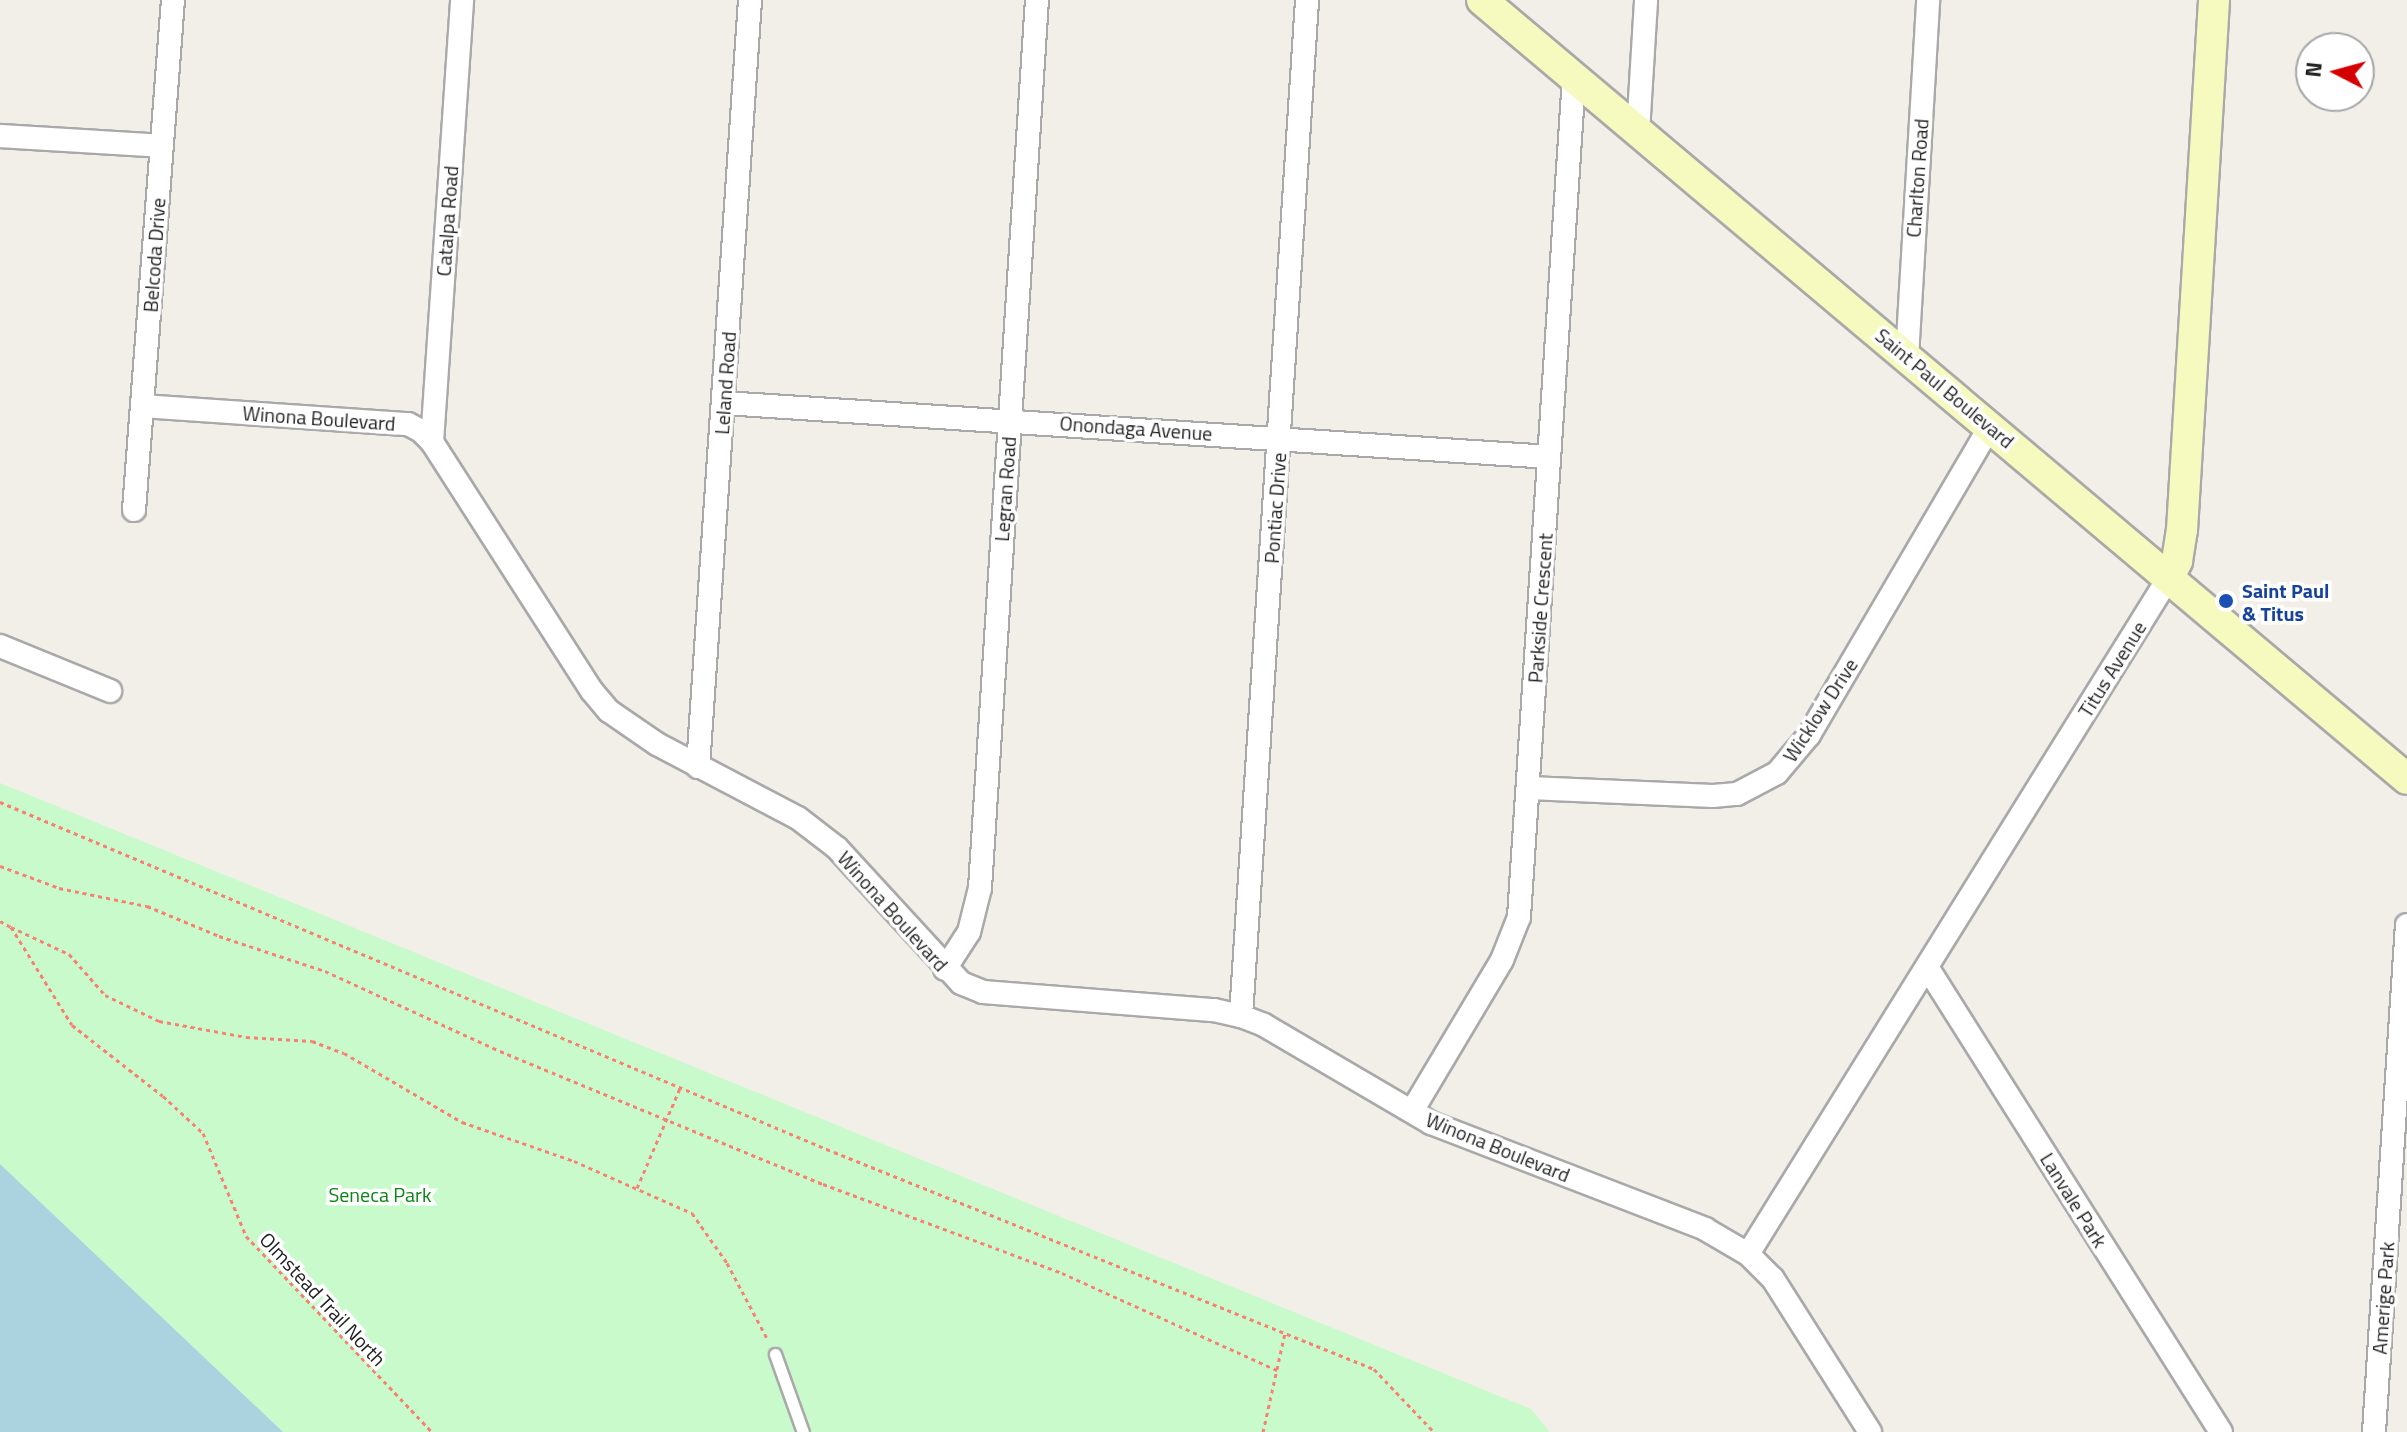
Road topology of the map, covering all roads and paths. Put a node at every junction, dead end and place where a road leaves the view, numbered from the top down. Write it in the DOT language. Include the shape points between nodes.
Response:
graph roads {
  1 [pos="173,0"];
  2 [pos="462,0"];
  3 [pos="750,0"];
  4 [pos="1037,0"];
  5 [pos="1307,0"];
  6 [pos="1482,0"];
  7 [pos="1646,0"];
  8 [pos="1928,0"];
  9 [pos="2214,0"];
  10 [pos="1574,78"];
  11 [pos="1638,132"];
  12 [pos="0,136"];
  13 [pos="162,146"];
  14 [pos="1907,357"];
  15 [pos="724,403"];
  16 [pos="142,406"];
  17 [pos="1009,421"];
  18 [pos="1990,426"];
  19 [pos="1279,437"];
  20 [pos="432,442"];
  21 [pos="1549,457"];
  22 [pos="134,510"];
  23 [pos="2169,577"];
  24 [pos="0,646"];
  25 [pos="110,691"];
  26 [pos="698,767"];
  27 [pos="2407,779"];
  28 [pos="1529,788"];
  29 [pos="0,802"];
  30 [pos="0,866"];
  31 [pos="0,921"];
  32 [pos="2407,925"];
  33 [pos="11,927"];
  34 [pos="1927,967"];
  35 [pos="945,969"];
  36 [pos="1241,1016"];
  37 [pos="680,1087"];
  38 [pos="1412,1111"];
  39 [pos="666,1118"];
  40 [pos="637,1188"];
  41 [pos="1748,1254"];
  42 [pos="1285,1333"];
  43 [pos="775,1354"];
  44 [pos="1277,1370"];
  45 [pos="432,1432"];
  46 [pos="803,1432"];
  47 [pos="1263,1432"];
  48 [pos="1434,1432"];
  49 [pos="1870,1432"];
  50 [pos="2221,1432"];
  51 [pos="2374,1432"];
  1 -- 13 [label="street, Belcoda Drive"];
  2 -- 20 [label="street, Catalpa Road"];
  3 -- 15 [label="street, Leland Road"];
  4 -- 17 [label="street, Legran Road"];
  5 -- 19 [label="street, Pontiac Drive"];
  6 -- 10 [label="main road, Saint Paul Boulevard"];
  7 -- 11 [label="street"];
  8 -- 14 [label="street, Charlton Road"];
  9 -- 23 [label="main road, Titus Avenue" via="2182,530"];
  10 -- 11 [label="main road, Saint Paul Boulevard"];
  10 -- 21 [label="street, Parkside Crescent"];
  11 -- 14 [label="main road, Saint Paul Boulevard"];
  12 -- 13 [label="street"];
  13 -- 16 [label="street, Belcoda Drive"];
  14 -- 18 [label="main road, Saint Paul Boulevard"];
  15 -- 17 [label="street, Onondaga Avenue"];
  15 -- 26 [label="street, Leland Road"];
  16 -- 20 [label="street, Winona Boulevard" via="408,424"];
  16 -- 22 [label="street, Belcoda Drive"];
  17 -- 19 [label="street, Onondaga Avenue"];
  17 -- 35 [label="street, Legran Road" via="980,888 969,932"];
  18 -- 23 [label="main road, Saint Paul Boulevard"];
  18 -- 28 [label="street, Wicklow Drive" via="1809,735 1777,773 1737,794 1713,796"];
  19 -- 21 [label="street, Onondaga Avenue"];
  19 -- 36 [label="street, Pontiac Drive"];
  20 -- 26 [label="street, Winona Boulevard" via="592,691 631,729"];
  21 -- 28 [label="street, Parkside Crescent"];
  23 -- 27 [label="main road, Saint Paul Boulevard"];
  23 -- 34 [label="street, Titus Avenue"];
  24 -- 25 [label="street"];
  26 -- 35 [label="street, Winona Boulevard" via="798,818 837,848"];
  28 -- 38 [label="street, Parkside Crescent" via="1522,894 1512,939"];
  29 -- 37 [label="path"];
  30 -- 39 [label="path" via="59,888 147,906 325,971 500,1051"];
  31 -- 33 [label="path, Olmstead Trail North"];
  32 -- 51 [label="street, Amerige Park"];
  33 -- 40 [label="path" via="69,954 105,995 159,1021 246,1037 312,1041 344,1053 462,1122"];
  33 -- 45 [label="path, Olmstead Trail North" via="72,1025 203,1133 246,1236"];
  34 -- 41 [label="street, Titus Avenue"];
  34 -- 50 [label="street, Lanvale Park"];
  35 -- 36 [label="street, Winona Boulevard" via="983,992"];
  36 -- 38 [label="street, Winona Boulevard"];
  37 -- 39 [label="path"];
  37 -- 42 [label="path"];
  38 -- 41 [label="street, Winona Boulevard" via="1431,1123 1705,1229"];
  39 -- 40 [label="path"];
  39 -- 44 [label="path" via="823,1184 1062,1273"];
  40 -- 43 [label="path" via="692,1213 727,1263"];
  41 -- 49 [label="street, Winona Boulevard" via="1773,1279"];
  42 -- 44 [label="path"];
  42 -- 48 [label="path" via="1374,1369"];
  43 -- 46 [label="lane"];
  44 -- 47 [label="path"];
}
